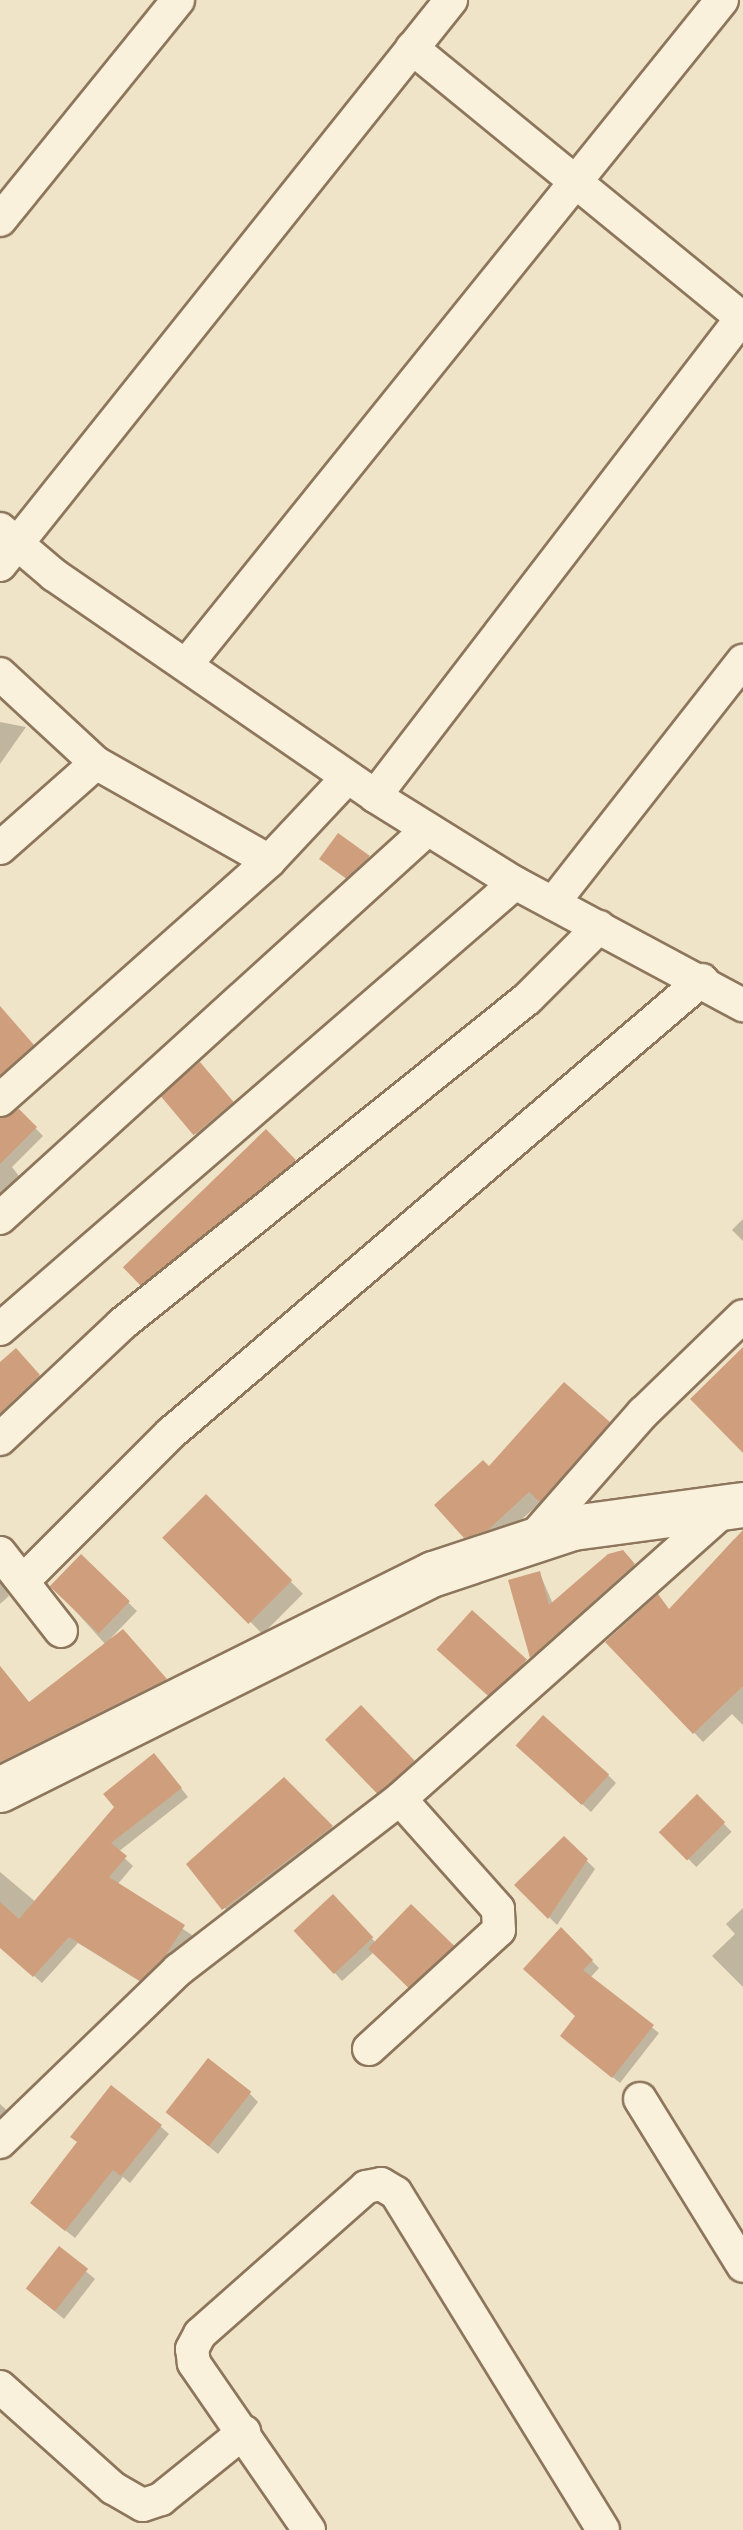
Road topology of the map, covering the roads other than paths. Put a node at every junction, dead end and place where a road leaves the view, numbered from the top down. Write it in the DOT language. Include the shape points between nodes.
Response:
graph roads {
  1 [pos="178,0"];
  2 [pos="451,0"];
  3 [pos="722,0"];
  4 [pos="412,48"];
  5 [pos="578,182"];
  6 [pos="0,220"];
  7 [pos="743,318"];
  8 [pos="5,545"];
  9 [pos="743,661"];
  10 [pos="186,665"];
  11 [pos="0,674"];
  12 [pos="96,763"];
  13 [pos="347,778"];
  14 [pos="375,796"];
  15 [pos="428,829"];
  16 [pos="0,848"];
  17 [pos="269,861"];
  18 [pos="515,883"];
  19 [pos="553,903"];
  20 [pos="599,927"];
  21 [pos="702,980"];
  22 [pos="743,1005"];
  23 [pos="0,1100"];
  24 [pos="0,1218"];
  25 [pos="743,1316"];
  26 [pos="0,1329"];
  27 [pos="0,1439"];
  28 [pos="738,1501"];
  29 [pos="533,1538"];
  30 [pos="0,1553"];
  31 [pos="24,1580"];
  32 [pos="61,1631"];
  33 [pos="0,1790"];
  34 [pos="400,1799"];
  35 [pos="369,2049"];
  36 [pos="640,2099"];
  37 [pos="0,2142"];
  38 [pos="743,2266"];
  39 [pos="0,2387"];
  40 [pos="244,2432"];
  41 [pos="309,2530"];
  42 [pos="603,2530"];
  1 -- 6 [label="street"];
  2 -- 4 [label="street"];
  3 -- 5 [label="street"];
  4 -- 5 [label="street"];
  4 -- 8 [label="street"];
  5 -- 7 [label="street"];
  5 -- 10 [label="street"];
  7 -- 14 [label="street"];
  8 -- 10 [label="street"];
  9 -- 19 [label="street"];
  10 -- 13 [label="street"];
  11 -- 12 [label="street"];
  12 -- 16 [label="street"];
  12 -- 17 [label="street"];
  13 -- 14 [label="street"];
  13 -- 17 [label="street"];
  14 -- 15 [label="street"];
  15 -- 18 [label="street"];
  15 -- 24 [label="street"];
  17 -- 23 [label="street"];
  18 -- 19 [label="street"];
  18 -- 26 [label="street"];
  19 -- 20 [label="street"];
  20 -- 21 [label="street"];
  20 -- 27 [label="street" via="527,999 122,1324"];
  21 -- 22 [label="street"];
  21 -- 31 [label="street" via="171,1433"];
  25 -- 29 [label="street" via="643,1413"];
  28 -- 29 [label="street"];
  28 -- 34 [label="street"];
  29 -- 33 [label="street" via="369,1603"];
  30 -- 31 [label="street"];
  31 -- 32 [label="street"];
  34 -- 35 [label="street" via="498,1909 499,1930"];
  34 -- 37 [label="street" via="178,1970"];
  36 -- 38 [label="street"];
  39 -- 40 [label="street" via="113,2488 143,2505 161,2499"];
  40 -- 41 [label="street"];
  40 -- 42 [label="street" via="194,2363 192,2349 200,2334 366,2187 381,2184 396,2193"];
}
